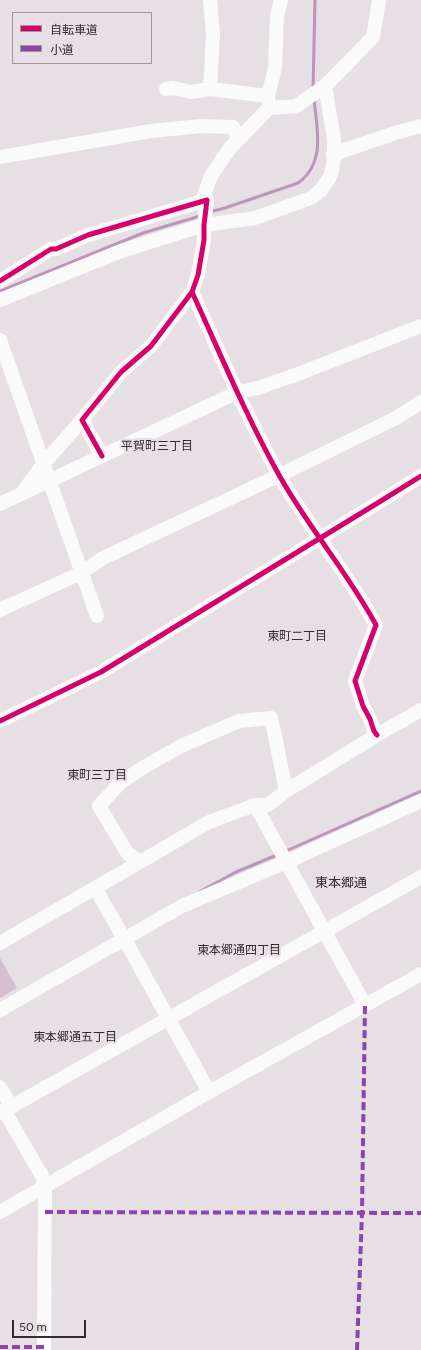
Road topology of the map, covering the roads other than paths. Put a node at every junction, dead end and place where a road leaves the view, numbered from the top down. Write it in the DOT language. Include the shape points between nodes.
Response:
graph roads {
  1 [pos="210,0"];
  2 [pos="281,0"];
  3 [pos="379,0"];
  4 [pos="325,86"];
  5 [pos="166,89"];
  6 [pos="210,89"];
  7 [pos="269,102"];
  8 [pos="421,126"];
  9 [pos="238,140"];
  10 [pos="334,154"];
  11 [pos="0,157"];
  12 [pos="202,201"];
  13 [pos="204,225"];
  14 [pos="0,281"];
  15 [pos="192,292"];
  16 [pos="0,300"];
  17 [pos="421,326"];
  18 [pos="0,340"];
  19 [pos="3,355"];
  20 [pos="238,392"];
  21 [pos="421,402"];
  22 [pos="82,420"];
  23 [pos="102,456"];
  24 [pos="44,463"];
  25 [pos="280,476"];
  26 [pos="421,476"];
  27 [pos="50,480"];
  28 [pos="21,494"];
  29 [pos="0,504"];
  30 [pos="320,538"];
  31 [pos="81,572"];
  32 [pos="0,610"];
  33 [pos="97,616"];
  34 [pos="421,710"];
  35 [pos="0,721"];
  36 [pos="377,735"];
  37 [pos="286,791"];
  38 [pos="421,801"];
  39 [pos="255,805"];
  40 [pos="139,861"];
  41 [pos="286,862"];
  42 [pos="421,877"];
  43 [pos="95,888"];
  44 [pos="324,930"];
  45 [pos="125,940"];
  46 [pos="0,943"];
  47 [pos="421,974"];
  48 [pos="365,1005"];
  49 [pos="0,1010"];
  50 [pos="168,1018"];
  51 [pos="0,1087"];
  52 [pos="209,1092"];
  53 [pos="5,1110"];
  54 [pos="45,1186"];
  55 [pos="0,1212"];
  56 [pos="44,1350"];
  1 -- 6 [label="street" via="213,35"];
  2 -- 7 [label="street" via="277,16 275,68"];
  3 -- 4 [label="street" via="373,36"];
  4 -- 7 [label="street" via="296,106"];
  4 -- 10 [label="street"];
  5 -- 6 [label="street" via="191,92"];
  6 -- 7 [label="street"];
  7 -- 9 [label="street"];
  8 -- 10 [label="street"];
  9 -- 11 [label="street" via="233,127 201,126 151,131"];
  9 -- 12 [label="street" via="210,176"];
  10 -- 13 [label="street" via="331,175 321,190 311,198 256,218"];
  12 -- 13 [label="street" via="206,200"];
  12 -- 14 [label="street" via="88,235 52,249"];
  13 -- 15 [label="street" via="198,275"];
  13 -- 16 [label="street" via="121,250"];
  15 -- 20 [label="street"];
  15 -- 22 [label="street" via="151,346 121,372"];
  17 -- 20 [label="street" via="298,374"];
  18 -- 19 [label="street"];
  19 -- 24 [label="street"];
  20 -- 23 [label="street"];
  20 -- 25 [label="street"];
  21 -- 25 [label="street" via="396,418"];
  22 -- 23 [label="street"];
  22 -- 24 [label="street"];
  23 -- 27 [label="street"];
  24 -- 27 [label="street"];
  24 -- 28 [label="street"];
  25 -- 30 [label="street"];
  25 -- 31 [label="street" via="110,555"];
  26 -- 30 [label="street"];
  27 -- 28 [label="street"];
  27 -- 31 [label="street"];
  28 -- 29 [label="street"];
  30 -- 35 [label="street" via="101,672"];
  30 -- 36 [label="street" via="365,604 376,625 355,681 363,706"];
  31 -- 32 [label="street"];
  31 -- 33 [label="street"];
  34 -- 36 [label="street"];
  36 -- 37 [label="street"];
  37 -- 39 [label="street" via="268,805"];
  37 -- 40 [label="street" via="271,718 239,721 181,746 121,782 99,806 128,854"];
  38 -- 41 [label="street"];
  39 -- 40 [label="street" via="209,822"];
  39 -- 41 [label="street"];
  40 -- 43 [label="street"];
  41 -- 44 [label="street"];
  41 -- 45 [label="street" via="182,906"];
  42 -- 44 [label="street"];
  43 -- 45 [label="street"];
  43 -- 46 [label="street"];
  44 -- 48 [label="street"];
  44 -- 50 [label="street"];
  45 -- 49 [label="street"];
  45 -- 50 [label="street"];
  47 -- 48 [label="street"];
  48 -- 52 [label="street"];
  50 -- 52 [label="street"];
  50 -- 53 [label="street"];
  51 -- 53 [label="street"];
  52 -- 54 [label="street"];
  53 -- 54 [label="street" via="42,1176"];
  54 -- 55 [label="street"];
  54 -- 56 [label="street"];
}
